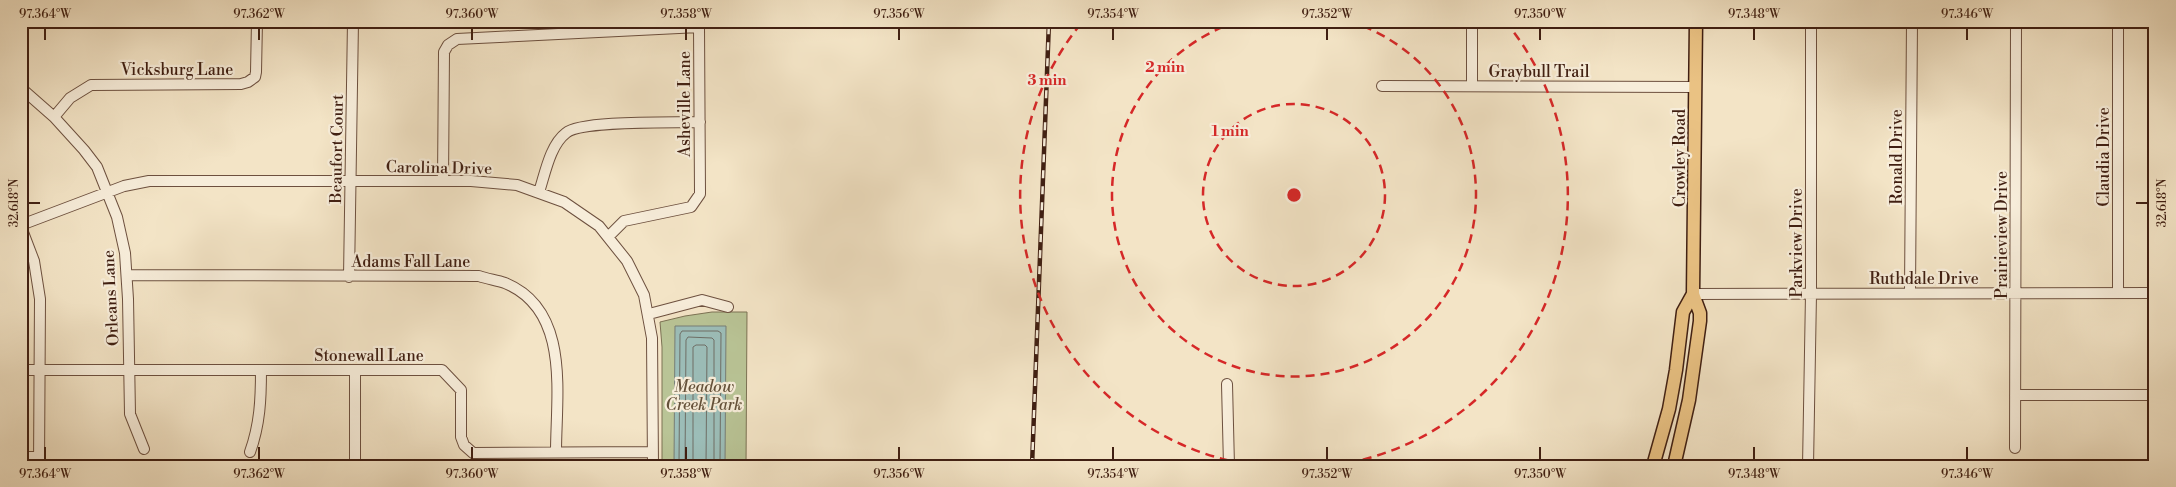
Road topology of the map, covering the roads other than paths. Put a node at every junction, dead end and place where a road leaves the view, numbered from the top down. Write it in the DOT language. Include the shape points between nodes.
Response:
graph roads {
  1 [pos="257,21"];
  2 [pos="353,21"];
  3 [pos="1472,21"];
  4 [pos="1696,21"];
  5 [pos="1811,21"];
  6 [pos="1912,21"];
  7 [pos="2016,21"];
  8 [pos="2118,21"];
  9 [pos="1382,86"];
  10 [pos="1472,86"];
  11 [pos="1696,87"];
  12 [pos="21,88"];
  13 [pos="54,116"];
  14 [pos="700,122"];
  15 [pos="351,181"];
  16 [pos="442,181"];
  17 [pos="108,192"];
  18 [pos="539,192"];
  19 [pos="21,226"];
  20 [pos="608,237"];
  21 [pos="127,275"];
  22 [pos="349,277"];
  23 [pos="1910,293"];
  24 [pos="2016,293"];
  25 [pos="2118,293"];
  26 [pos="2155,293"];
  27 [pos="1693,294"];
  28 [pos="1811,294"];
  29 [pos="728,307"];
  30 [pos="648,314"];
  31 [pos="21,370"];
  32 [pos="40,370"];
  33 [pos="129,370"];
  34 [pos="261,370"];
  35 [pos="355,370"];
  36 [pos="1227,384"];
  37 [pos="2015,395"];
  38 [pos="2155,396"];
  39 [pos="2015,448"];
  40 [pos="144,449"];
  41 [pos="250,452"];
  42 [pos="556,452"];
  43 [pos="653,452"];
  44 [pos="21,457"];
  45 [pos="40,461"];
  46 [pos="355,466"];
  47 [pos="653,466"];
  48 [pos="1229,466"];
  49 [pos="1653,466"];
  50 [pos="1674,466"];
  51 [pos="1808,466"];
  1 -- 13 [label="street, Vicksburg Lane" via="256,72 248,82 224,85 91,85 70,98"];
  2 -- 15 [label="street, Beaufort Court"];
  3 -- 10 [label="street"];
  4 -- 11 [label="main road, Crowley Road"];
  5 -- 28 [label="street, Parkview Drive"];
  6 -- 23 [label="street, Ronald Drive"];
  7 -- 24 [label="street, Prairieview Drive"];
  8 -- 25 [label="street, Claudia Drive"];
  9 -- 10 [label="street, Graybull Trail"];
  10 -- 11 [label="street, Graybull Trail"];
  11 -- 27 [label="main road, Crowley Road"];
  12 -- 13 [label="street, Orleans Lane"];
  13 -- 17 [label="street, Orleans Lane" via="97,167"];
  14 -- 16 [label="street, Asheville Lane" via="699,27 456,39 444,52"];
  14 -- 18 [label="street" via="584,125 566,132 556,145"];
  14 -- 20 [label="street, Asheville Lane" via="700,194 691,207 624,221"];
  15 -- 16 [label="street, Carolina Drive"];
  15 -- 17 [label="street, Carolina Drive" via="149,181"];
  15 -- 22 [label="street, Beaufort Court"];
  16 -- 18 [label="street, Carolina Drive" via="517,185"];
  17 -- 19 [label="street, Carolina Drive"];
  17 -- 21 [label="street, Orleans Lane" via="117,218"];
  18 -- 20 [label="street, Carolina Drive" via="564,202 599,226"];
  19 -- 32 [label="street" via="38,283"];
  20 -- 30 [label="street, Carolina Drive" via="627,261 644,295"];
  21 -- 22 [label="street, Adams Fall Lane"];
  21 -- 33 [label="street, Orleans Lane"];
  22 -- 42 [label="street, Adams Fall Lane" via="478,276 506,284 524,296 550,328 556,354"];
  23 -- 24 [label="street, Ruthdale Drive"];
  23 -- 28 [label="street, Ruthdale Drive"];
  24 -- 25 [label="street, Ruthdale Drive"];
  24 -- 37 [label="street, Prairieview Drive"];
  25 -- 26 [label="street, Ruthdale Drive"];
  27 -- 28 [label="street, Ruthdale Drive"];
  27 -- 49 [label="main road, Crowley Road" via="1683,312 1669,409"];
  27 -- 50 [label="main road, Crowley Road" via="1700,313 1695,363"];
  28 -- 51 [label="street, Parkview Drive"];
  29 -- 30 [label="street" via="702,300"];
  30 -- 43 [label="street, Carolina Drive" via="652,338"];
  31 -- 32 [label="street, Stonewall Lane"];
  32 -- 33 [label="street, Stonewall Lane"];
  32 -- 45 [label="street"];
  33 -- 34 [label="street, Stonewall Lane"];
  33 -- 40 [label="street, Orleans Lane" via="130,414"];
  34 -- 35 [label="street, Stonewall Lane"];
  34 -- 41 [label="street" via="261,408"];
  35 -- 42 [label="street, Stonewall Lane" via="442,370 461,390 461,437 464,446 473,452"];
  35 -- 46 [label="street"];
  36 -- 48 [label="street"];
  37 -- 38 [label="street"];
  37 -- 39 [label="street, Prairieview Drive"];
  42 -- 43 [label="street, Stonewall Lane"];
  43 -- 47 [label="street, Carolina Drive"];
  44 -- 45 [label="street"];
}
